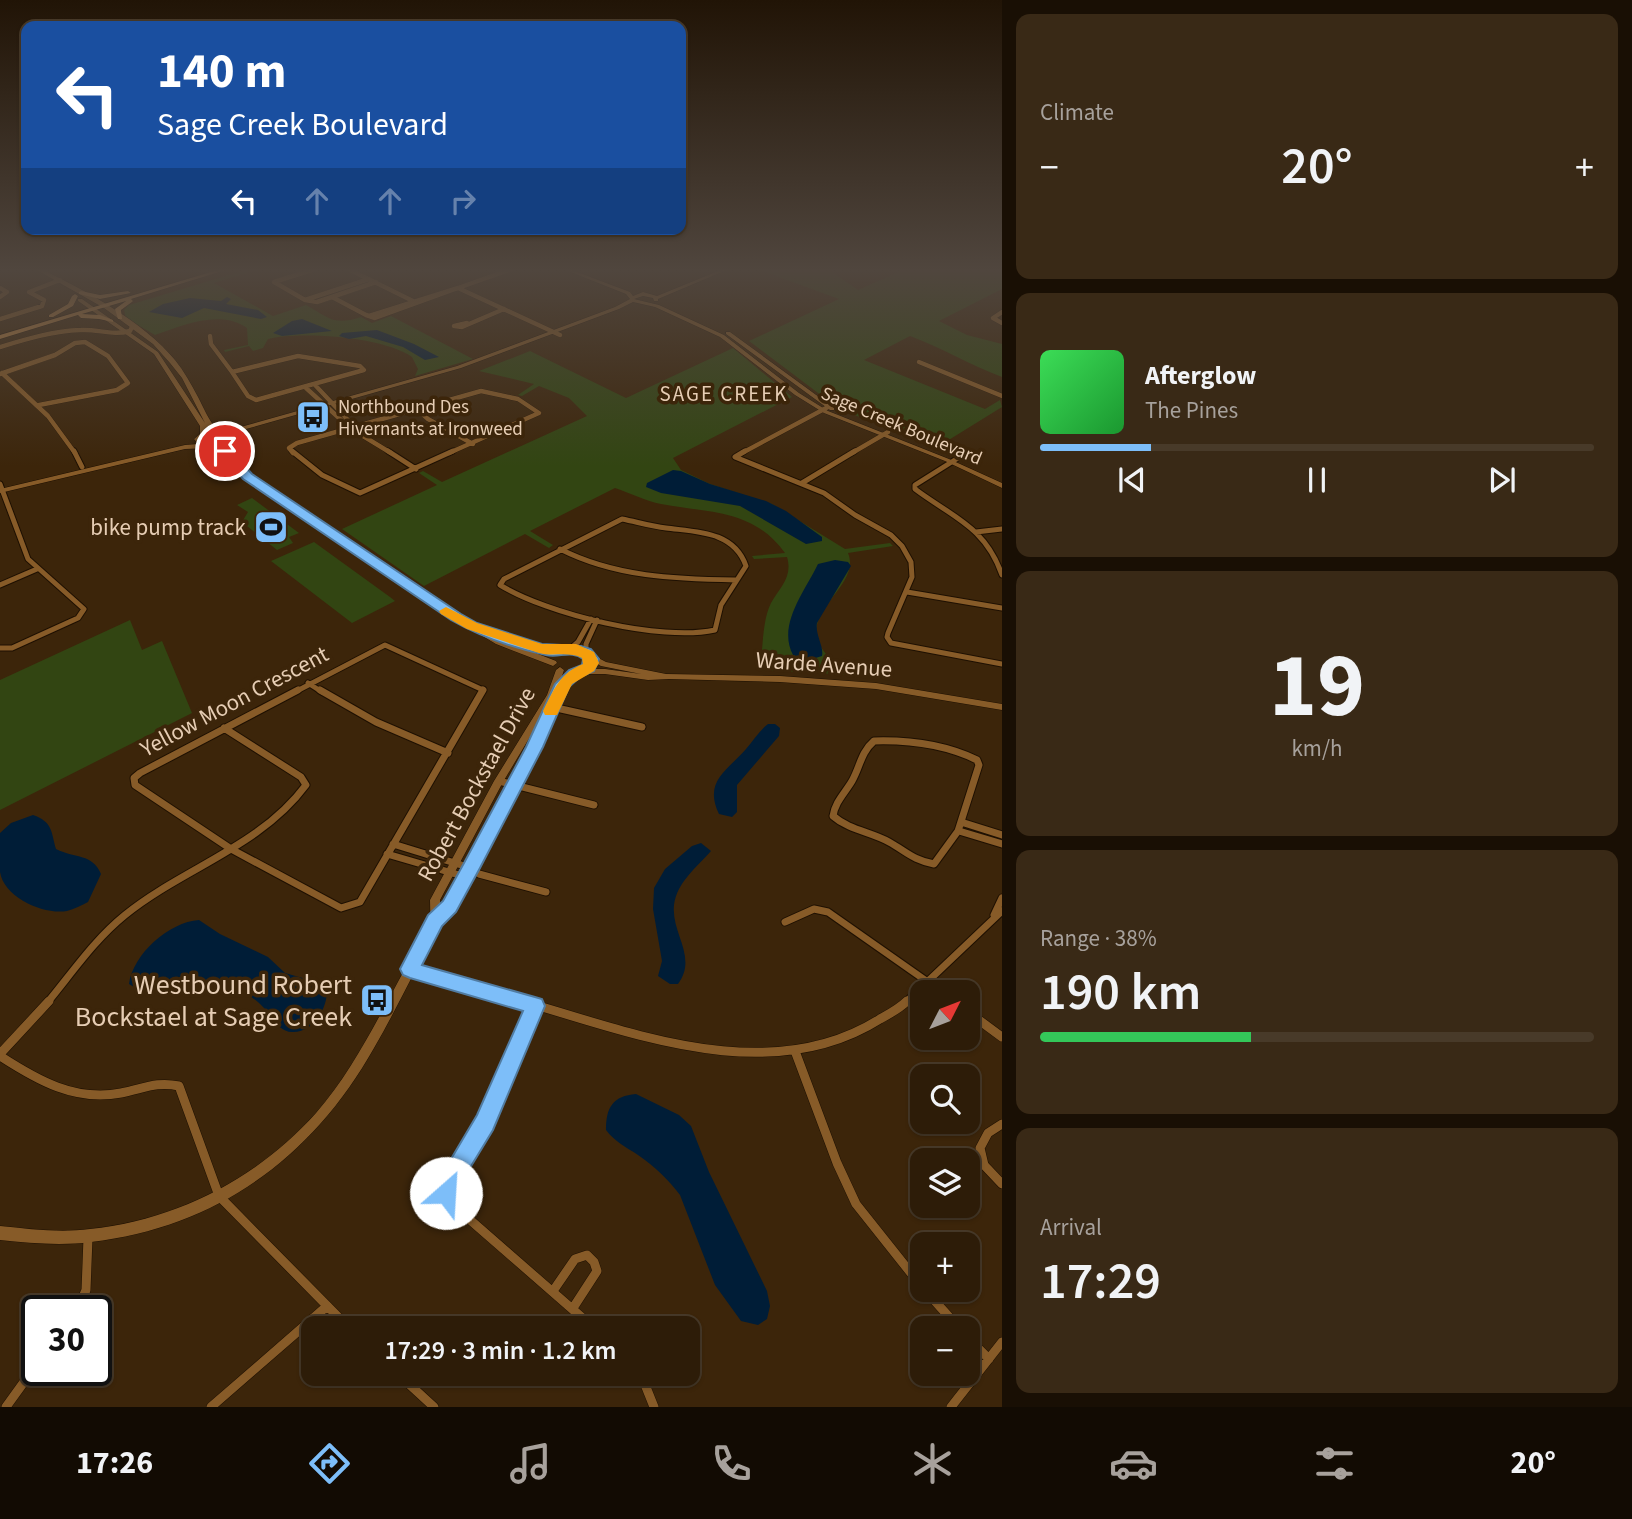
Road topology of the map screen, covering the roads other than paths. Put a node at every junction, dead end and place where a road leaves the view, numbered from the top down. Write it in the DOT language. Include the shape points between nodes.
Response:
graph roads {
  1 [pos="53,335"];
  2 [pos="135,335"];
  3 [pos="137,335"];
  4 [pos="554,335"];
  5 [pos="714,335"];
  6 [pos="730,335"];
  7 [pos="210,336"];
  8 [pos="0,347"];
  9 [pos="919,362"];
  10 [pos="232,372"];
  11 [pos="1,374"];
  12 [pos="315,385"];
  13 [pos="306,388"];
  14 [pos="1002,396"];
  15 [pos="39,405"];
  16 [pos="331,406"];
  17 [pos="825,408"];
  18 [pos="417,409"];
  19 [pos="355,428"];
  20 [pos="215,430"];
  21 [pos="885,434"];
  22 [pos="226,437"];
  23 [pos="200,439"];
  24 [pos="473,444"];
  25 [pos="211,446"];
  26 [pos="955,460"];
  27 [pos="82,467"];
  28 [pos="238,468"];
  29 [pos="416,469"];
  30 [pos="1002,480"];
  31 [pos="802,483"];
  32 [pos="1002,486"];
  33 [pos="1,487"];
  34 [pos="1002,528"];
  35 [pos="976,532"];
  36 [pos="560,549"];
  37 [pos="37,569"];
  38 [pos="1002,575"];
  39 [pos="736,580"];
  40 [pos="0,585"];
  41 [pos="908,592"];
  42 [pos="1002,608"];
  43 [pos="594,620"];
  44 [pos="472,626"];
  45 [pos="0,648"];
  46 [pos="565,650"];
  47 [pos="588,656"];
  48 [pos="1002,664"];
  49 [pos="557,667"];
  50 [pos="579,672"];
  51 [pos="669,676"];
  52 [pos="308,683"];
  53 [pos="975,703"];
  54 [pos="552,707"];
  55 [pos="1002,708"];
  56 [pos="1002,713"];
  57 [pos="642,727"];
  58 [pos="224,728"];
  59 [pos="448,753"];
  60 [pos="499,781"];
  61 [pos="515,786"];
  62 [pos="594,804"];
  63 [pos="961,822"];
  64 [pos="959,831"];
  65 [pos="1002,835"];
  66 [pos="393,844"];
  67 [pos="1002,844"];
  68 [pos="231,849"];
  69 [pos="387,854"];
  70 [pos="452,868"];
  71 [pos="472,873"];
  72 [pos="547,892"];
  73 [pos="1002,898"];
  74 [pos="1002,911"];
  75 [pos="993,917"];
  76 [pos="435,920"];
  77 [pos="785,922"];
  78 [pos="410,969"];
  79 [pos="925,980"];
  80 [pos="930,980"];
  81 [pos="910,999"];
  82 [pos="535,1006"];
  83 [pos="980,1021"];
  84 [pos="1002,1037"];
  85 [pos="795,1051"];
  86 [pos="0,1055"];
  87 [pos="1002,1124"];
  88 [pos="1002,1184"];
  89 [pos="219,1196"];
  90 [pos="0,1233"];
  91 [pos="88,1238"];
  92 [pos="910,1272"];
  93 [pos="553,1291"];
  94 [pos="84,1295"];
  95 [pos="936,1302"];
  96 [pos="326,1307"];
  97 [pos="573,1308"];
  98 [pos="336,1316"];
  99 [pos="581,1316"];
  100 [pos="948,1316"];
  101 [pos="1002,1342"];
  102 [pos="980,1350"];
  103 [pos="989,1359"];
  104 [pos="21,1386"];
  105 [pos="411,1386"];
  106 [pos="646,1386"];
  107 [pos="6,1407"];
  108 [pos="211,1407"];
  109 [pos="434,1407"];
  110 [pos="654,1407"];
  111 [pos="951,1407"];
  1 -- 8 [label="street"];
  2 -- 23 [label="street" via="166,366 203,426"];
  3 -- 20 [label="street" via="167,355"];
  4 -- 16 [label="street" via="465,371"];
  5 -- 17 [label="street, Sage Creek Boulevard" via="731,342 797,394"];
  6 -- 17 [label="street, Sage Creek Boulevard"];
  7 -- 10 [label="street"];
  9 -- 14 [label="street"];
  10 -- 12 [label="street" via="298,356 364,368 361,373"];
  10 -- 13 [label="street" via="252,400"];
  11 -- 15 [label="street"];
  11 -- 15 [label="street" via="85,342 108,356 128,383 117,390"];
  12 -- 13 [label="street"];
  12 -- 16 [label="street"];
  13 -- 16 [label="street"];
  15 -- 27 [label="street" via="66,436"];
  16 -- 19 [label="street"];
  16 -- 22 [label="street"];
  17 -- 21 [label="street, Sage Creek Boulevard"];
  17 -- 31 [label="street" via="735,457"];
  18 -- 19 [label="street"];
  18 -- 24 [label="street"];
  18 -- 24 [label="street" via="484,391 517,399 539,411"];
  19 -- 29 [label="street"];
  19 -- 29 [label="street" via="289,449 356,494"];
  20 -- 22 [label="street"];
  20 -- 23 [label="street"];
  21 -- 26 [label="street, Sage Creek Boulevard"];
  21 -- 31 [label="street"];
  22 -- 25 [label="street"];
  22 -- 28 [label="street" via="224,448"];
  23 -- 25 [label="street"];
  23 -- 27 [label="street"];
  23 -- 33 [label="street"];
  24 -- 29 [label="street"];
  25 -- 28 [label="street"];
  26 -- 30 [label="street, Sage Creek Boulevard"];
  26 -- 32 [label="street, Sage Creek Boulevard"];
  26 -- 35 [label="street" via="915,489"];
  27 -- 33 [label="street"];
  28 -- 44 [label="street"];
  31 -- 41 [label="street" via="896,539 911,562"];
  33 -- 37 [label="street" via="24,552"];
  34 -- 35 [label="street"];
  35 -- 38 [label="street"];
  36 -- 39 [label="street" via="649,575"];
  36 -- 39 [label="street" via="616,520 706,531 729,542 745,558 746,566"];
  36 -- 43 [label="street" via="500,584 524,598"];
  37 -- 40 [label="street"];
  37 -- 45 [label="street" via="82,606 84,613 12,648"];
  39 -- 43 [label="street" via="721,605 715,630 709,634"];
  41 -- 42 [label="street"];
  41 -- 48 [label="street" via="888,633 891,643"];
  43 -- 46 [label="street"];
  43 -- 47 [label="street" via="586,644"];
  44 -- 46 [label="street" via="539,649"];
  44 -- 49 [label="street"];
  46 -- 47 [label="street, Warde Avenue"];
  46 -- 49 [label="street, Robert Bockstael Drive" via="555,655"];
  47 -- 50 [label="street, Robert Bockstael Drive" via="591,663"];
  47 -- 51 [label="street, Warde Avenue" via="615,667"];
  49 -- 50 [label="street, Warde Avenue"];
  49 -- 60 [label="street, Robert Bockstael Drive" via="551,695"];
  50 -- 51 [label="street, Warde Avenue" via="599,670 654,679"];
  50 -- 54 [label="street, Robert Bockstael Drive" via="563,684"];
  51 -- 53 [label="street, Warde Avenue" via="876,686"];
  52 -- 58 [label="street, Yellow Moon Crescent"];
  52 -- 59 [label="street" via="396,734"];
  52 -- 59 [label="street, Yellow Moon Crescent" via="385,645 476,685 482,695"];
  53 -- 55 [label="street, Warde Avenue"];
  53 -- 56 [label="street, Warde Avenue"];
  54 -- 57 [label="street"];
  54 -- 61 [label="street, Robert Bockstael Drive"];
  58 -- 68 [label="street" via="302,777 306,785 277,819"];
  58 -- 68 [label="street, Yellow Moon Crescent" via="134,778 135,785"];
  59 -- 66 [label="street, Yellow Moon Crescent"];
  60 -- 61 [label="street"];
  60 -- 70 [label="street, Robert Bockstael Drive"];
  61 -- 62 [label="street"];
  61 -- 71 [label="street, Robert Bockstael Drive"];
  63 -- 64 [label="street"];
  63 -- 64 [label="street" via="977,760 963,753 883,740 869,744 832,811 841,822 926,864 939,860"];
  63 -- 65 [label="street"];
  64 -- 67 [label="street"];
  66 -- 69 [label="street, Yellow Moon Crescent"];
  66 -- 70 [label="street"];
  68 -- 69 [label="street, Yellow Moon Crescent" via="341,908 360,902"];
  68 -- 86 [label="street" via="124,915 101,937 26,1032"];
  69 -- 70 [label="street"];
  70 -- 71 [label="street"];
  70 -- 76 [label="street, Robert Bockstael Drive" via="435,900"];
  71 -- 72 [label="street"];
  71 -- 76 [label="street, Robert Bockstael Drive"];
  73 -- 75 [label="street"];
  74 -- 75 [label="street"];
  75 -- 80 [label="street"];
  76 -- 78 [label="street, Robert Bockstael Drive"];
  77 -- 79 [label="street" via="814,909 828,912"];
  78 -- 82 [label="street"];
  78 -- 89 [label="street, Robert Bockstael Drive" via="359,1062 321,1116 283,1153"];
  81 -- 85 [label="street" via="844,1039"];
  82 -- 85 [label="street" via="682,1046 738,1054"];
  82 -- 93 [label="street" via="485,1122 446,1193 453,1205"];
  83 -- 84 [label="street"];
  85 -- 92 [label="street" via="856,1203"];
  86 -- 89 [label="street" via="49,1086 78,1095 120,1094 159,1081 179,1086"];
  87 -- 88 [label="street" via="988,1133 980,1148 984,1165"];
  89 -- 91 [label="street, Robert Bockstael Drive" via="191,1212"];
  89 -- 96 [label="street"];
  90 -- 91 [label="street, Robert Bockstael Drive"];
  91 -- 94 [label="street"];
  93 -- 97 [label="street"];
  93 -- 97 [label="street" via="575,1259 587,1255 597,1271"];
  95 -- 100 [label="street"];
  96 -- 98 [label="street"];
  96 -- 108 [label="street"];
  97 -- 99 [label="street"];
  101 -- 103 [label="street"];
  102 -- 103 [label="street"];
  103 -- 111 [label="street"];
  104 -- 107 [label="street"];
  105 -- 109 [label="street"];
  106 -- 110 [label="street"];
}
